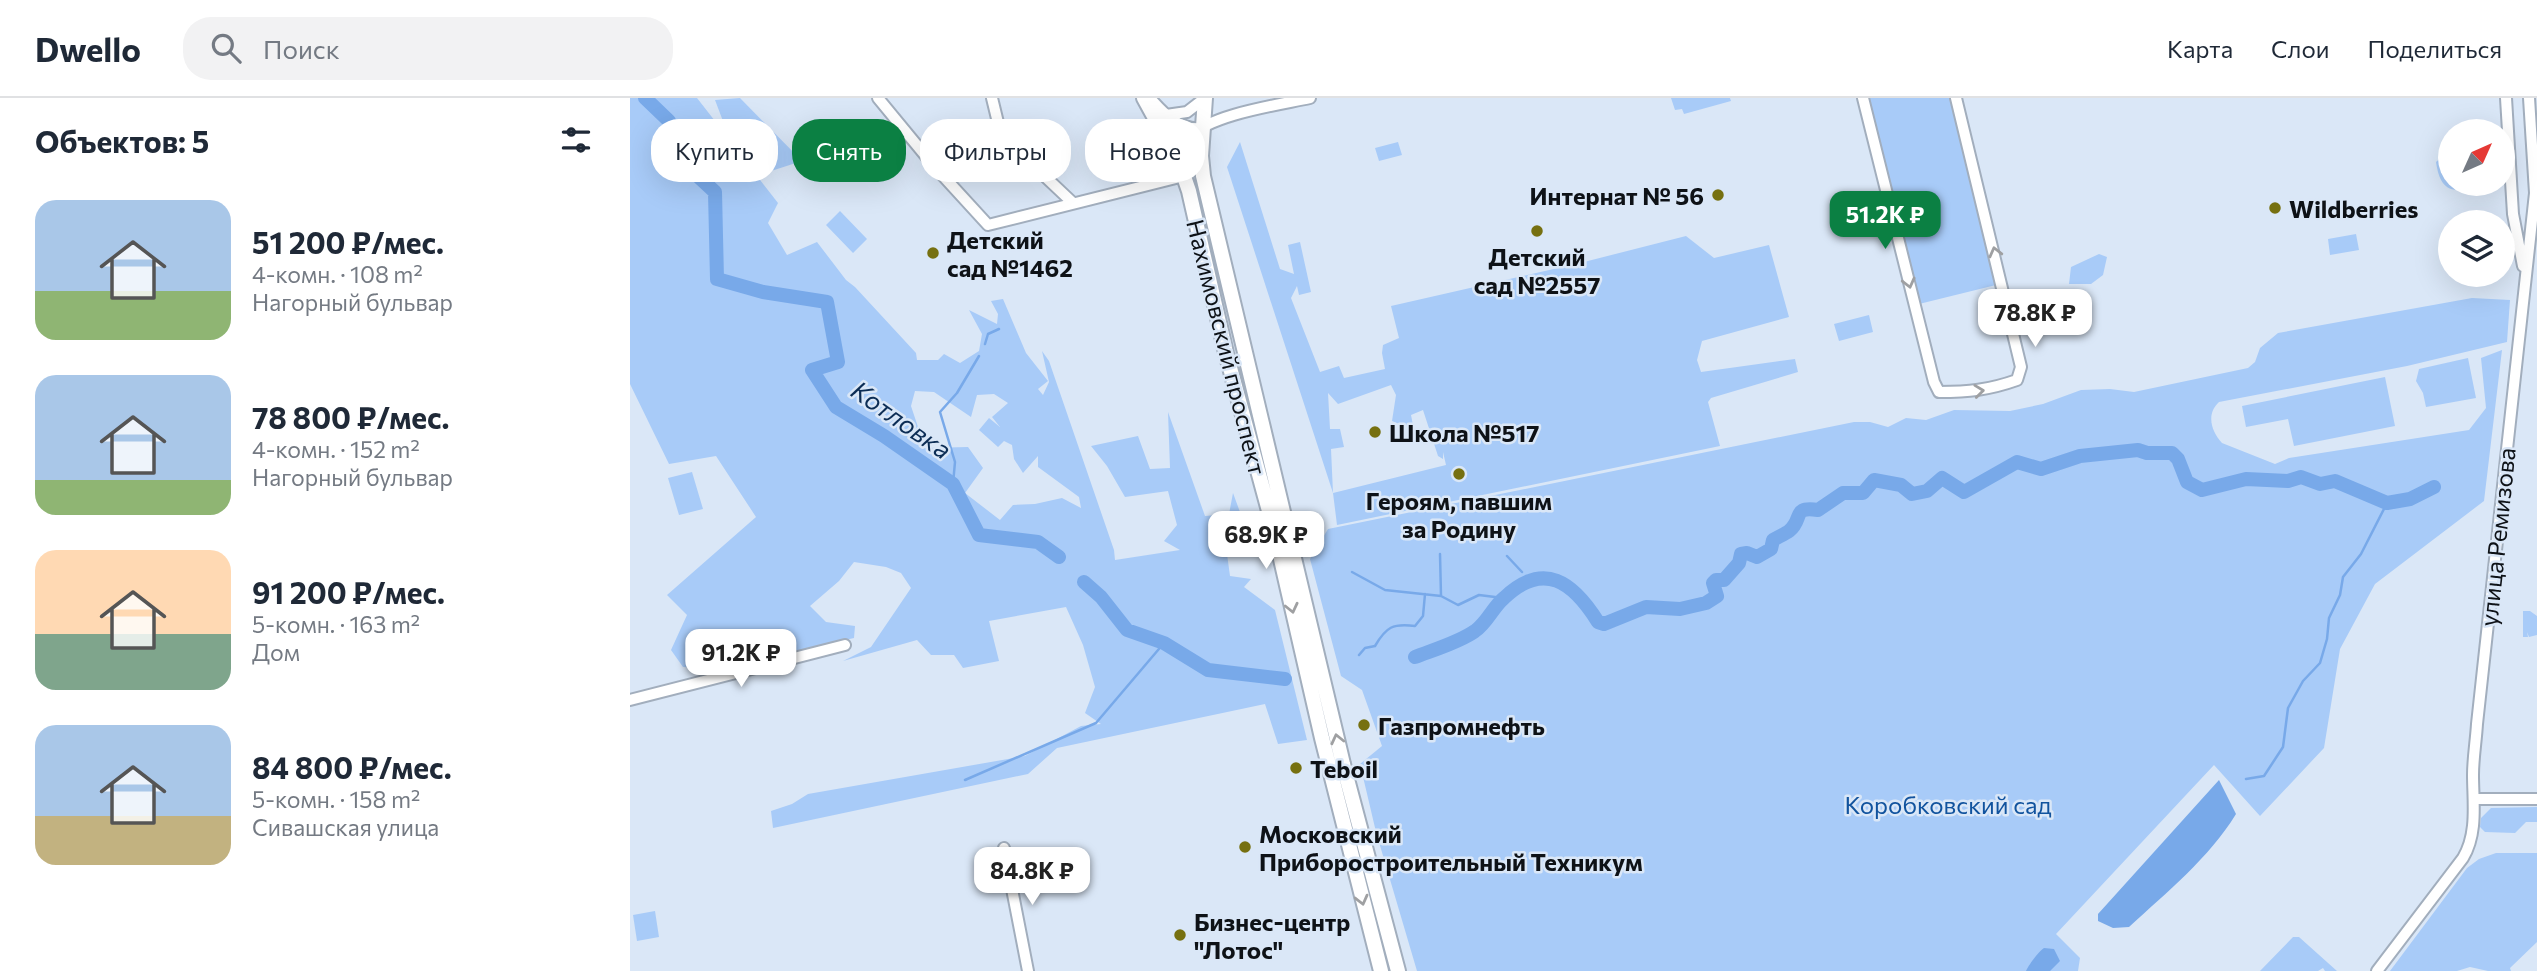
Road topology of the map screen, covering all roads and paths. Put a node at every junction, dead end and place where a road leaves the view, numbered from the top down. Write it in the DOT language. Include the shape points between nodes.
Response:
graph roads {
  1 [pos="878,98"];
  2 [pos="992,98"];
  3 [pos="1144,98"];
  4 [pos="1150,98"];
  5 [pos="1310,98"];
  6 [pos="1863,98"];
  7 [pos="1956,98"];
  8 [pos="2505,98"];
  9 [pos="2529,98"];
  10 [pos="1205,99"];
  11 [pos="1166,114"];
  12 [pos="1228,117"];
  13 [pos="1155,119"];
  14 [pos="1174,119"];
  15 [pos="1203,119"];
  16 [pos="2506,119"];
  17 [pos="1205,127"];
  18 [pos="1205,139"];
  19 [pos="1205,178"];
  20 [pos="1140,182"];
  21 [pos="1184,182"];
  22 [pos="2535,193"];
  23 [pos="2512,196"];
  24 [pos="1073,203"];
  25 [pos="2515,220"];
  26 [pos="2531,222"];
  27 [pos="2515,227"];
  28 [pos="2525,276"];
  29 [pos="845,645"];
  30 [pos="630,700"];
  31 [pos="2475,799"];
  32 [pos="2537,799"];
  33 [pos="1004,848"];
  34 [pos="1028,971"];
  35 [pos="1381,971"];
  36 [pos="1398,971"];
  37 [pos="2377,971"];
  1 -- 24 [label="street" via="988,225"];
  2 -- 24 [label="street" via="1001,135"];
  3 -- 13 [label="main road, Нахимовский проспект"];
  4 -- 11 [label="street"];
  5 -- 12 [label="street"];
  6 -- 7 [label="street, one-way" via="1938,393 1990,389 2017,380 2021,367"];
  8 -- 16 [label="street, улица Ремизова"];
  9 -- 22 [label="street, улица Ремизова"];
  10 -- 11 [label="street" via="1180,115"];
  10 -- 12 [label="street" via="1216,113"];
  10 -- 15 [label="main road, Нахимовский проспект"];
  11 -- 14 [label="street"];
  12 -- 17 [label="street"];
  12 -- 18 [label="street" via="1206,131"];
  36 -- 19 [label="main road, Нахимовский проспект, one-way" via="1343,764"];
  20 -- 24 [label="street"];
  21 -- 35 [label="main road, Нахимовский проспект, one-way"];
  22 -- 23 [label="street" via="2530,203 2523,205 2516,204"];
  22 -- 26 [label="street, улица Ремизова"];
  25 -- 26 [label="street" via="2523,214"];
  26 -- 28 [label="street, улица Ремизова"];
  27 -- 28 [label="street, улица Ремизова"];
  28 -- 31 [label="street, улица Ремизова" via="2473,773"];
  29 -- 30 [label="street"];
  31 -- 32 [label="street"];
  31 -- 37 [label="street, улица Ремизова" via="2468,850"];
  33 -- 34 [label="street"];
}
